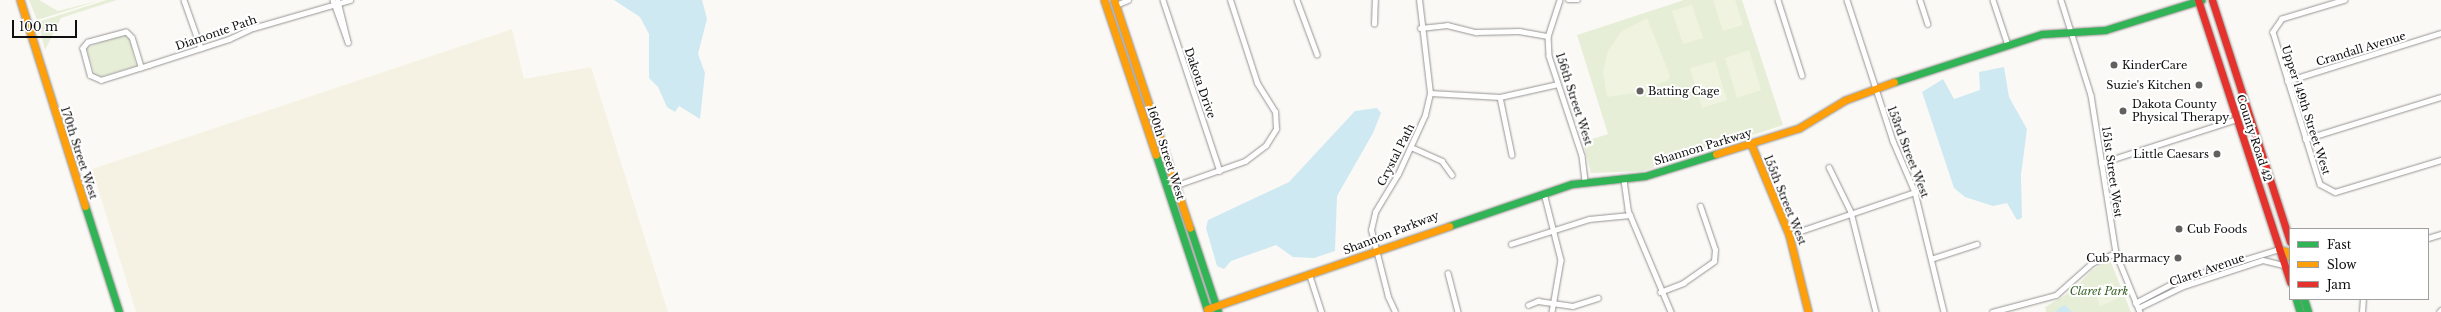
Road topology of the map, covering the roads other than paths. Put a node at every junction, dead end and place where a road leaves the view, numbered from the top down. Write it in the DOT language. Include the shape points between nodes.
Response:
graph roads {
  1 [pos="20,0"];
  2 [pos="184,0"];
  3 [pos="350,0"];
  4 [pos="1104,0"];
  5 [pos="1108,0"];
  6 [pos="1128,0"];
  7 [pos="1163,0"];
  8 [pos="1230,0"];
  9 [pos="1296,0"];
  10 [pos="1375,0"];
  11 [pos="1419,0"];
  12 [pos="1560,0"];
  13 [pos="1568,0"];
  14 [pos="1578,0"];
  15 [pos="1778,0"];
  16 [pos="1847,0"];
  17 [pos="1920,0"];
  18 [pos="1993,0"];
  19 [pos="2061,0"];
  20 [pos="2199,0"];
  21 [pos="2212,0"];
  22 [pos="2345,0"];
  23 [pos="338,1"];
  24 [pos="333,2"];
  25 [pos="2334,2"];
  26 [pos="1115,3"];
  27 [pos="1374,24"];
  28 [pos="1928,24"];
  29 [pos="1420,28"];
  30 [pos="2072,32"];
  31 [pos="2441,33"];
  32 [pos="1548,36"];
  33 [pos="2008,45"];
  34 [pos="201,48"];
  35 [pos="1317,54"];
  36 [pos="141,68"];
  37 [pos="1802,75"];
  38 [pos="2287,81"];
  39 [pos="1558,84"];
  40 [pos="1876,88"];
  41 [pos="1430,93"];
  42 [pos="1500,97"];
  43 [pos="2441,97"];
  44 [pos="2237,119"];
  45 [pos="2305,139"];
  46 [pos="1751,144"];
  47 [pos="1411,147"];
  48 [pos="1512,155"];
  49 [pos="2441,160"];
  50 [pos="2102,163"];
  51 [pos="1829,167"];
  52 [pos="1220,172"];
  53 [pos="1452,175"];
  54 [pos="1624,180"];
  55 [pos="1585,181"];
  56 [pos="1177,185"];
  57 [pos="1544,192"];
  58 [pos="1915,192"];
  59 [pos="1700,206"];
  60 [pos="1851,212"];
  61 [pos="1630,215"];
  62 [pos="1556,230"];
  63 [pos="2441,234"];
  64 [pos="1789,235"];
  65 [pos="2429,238"];
  66 [pos="2289,239"];
  67 [pos="1511,244"];
  68 [pos="1977,244"];
  69 [pos="2279,249"];
  70 [pos="1375,251"];
  71 [pos="2116,253"];
  72 [pos="2289,254"];
  73 [pos="1931,259"];
  74 [pos="2284,265"];
  75 [pos="1448,273"];
  76 [pos="1310,276"];
  77 [pos="2289,279"];
  78 [pos="1660,292"];
  79 [pos="1598,298"];
  80 [pos="2296,300"];
  81 [pos="2304,300"];
  82 [pos="2309,300"];
  83 [pos="2363,300"];
  84 [pos="2135,303"];
  85 [pos="1553,304"];
  86 [pos="1528,305"];
  87 [pos="1217,309"];
  88 [pos="1207,310"];
  89 [pos="2139,310"];
  90 [pos="2011,311"];
  91 [pos="119,312"];
  92 [pos="1322,312"];
  93 [pos="1396,312"];
  94 [pos="1458,312"];
  95 [pos="1552,312"];
  96 [pos="1671,312"];
  97 [pos="1808,312"];
  98 [pos="1876,312"];
  99 [pos="1944,312"];
  100 [pos="1992,312"];
  101 [pos="2300,312"];
  102 [pos="2308,312"];
  103 [pos="2313,312"];
  104 [pos="2362,312"];
  1 -- 91 [label="main road, 170th Street West"];
  2 -- 34 [label="street"];
  3 -- 23 [label="street, Diamonte Path"];
  4 -- 88 [label="main road, 160th Street West"];
  5 -- 26 [label="main road" via="1111,6"];
  6 -- 26 [label="street"];
  7 -- 52 [label="street, Dakota Drive"];
  8 -- 52 [label="street" via="1257,83 1276,116 1276,129 1270,141 1246,161"];
  9 -- 35 [label="street"];
  10 -- 27 [label="street"];
  11 -- 29 [label="street, Crystal Path"];
  12 -- 32 [label="street, 156th Street West"];
  13 -- 14 [label="street"];
  15 -- 37 [label="street"];
  16 -- 40 [label="street, 153rd Street West"];
  17 -- 28 [label="street"];
  18 -- 33 [label="street"];
  19 -- 30 [label="street, 151st Street West"];
  20 -- 30 [label="main road, Shannon Parkway" via="2105,30"];
  20 -- 44 [label="main road, County Road 42"];
  21 -- 66 [label="main road, County Road 42"];
  22 -- 25 [label="street"];
  23 -- 24 [label="street, Diamonte Path"];
  23 -- 24 [label="street" via="348,42"];
  24 -- 34 [label="street, Diamonte Path"];
  25 -- 38 [label="street, Upper 149th Street West" via="2282,19 2274,26 2275,44"];
  26 -- 56 [label="main road, 160th Street West"];
  29 -- 32 [label="street" via="1446,25 1476,32 1520,31"];
  29 -- 41 [label="street, Crystal Path"];
  30 -- 33 [label="main road, Shannon Parkway" via="2042,34"];
  30 -- 50 [label="street, 151st Street West" via="2091,95"];
  31 -- 38 [label="street, Crandall Avenue"];
  32 -- 39 [label="street, 156th Street West" via="1549,56"];
  33 -- 40 [label="main road, Shannon Parkway"];
  34 -- 36 [label="street, Diamonte Path"];
  36 -- 36 [label="street, Diamonte Path" via="131,36 122,31 85,44 83,51 90,75 101,80"];
  38 -- 45 [label="street, Upper 149th Street West"];
  39 -- 42 [label="street"];
  39 -- 55 [label="street, 156th Street West" via="1582,156"];
  40 -- 46 [label="main road, Shannon Parkway" via="1845,100 1799,128"];
  40 -- 58 [label="street, 153rd Street West"];
  41 -- 42 [label="street"];
  41 -- 47 [label="street, Crystal Path" via="1425,116"];
  42 -- 48 [label="street"];
  43 -- 45 [label="street"];
  44 -- 50 [label="street"];
  44 -- 69 [label="main road, County Road 42"];
  45 -- 49 [label="street, Upper 149th Street West" via="2320,184 2335,192"];
  46 -- 54 [label="main road, Shannon Parkway"];
  46 -- 64 [label="main road, 155th Street West"];
  47 -- 53 [label="street" via="1442,161"];
  47 -- 70 [label="street, Crystal Path" via="1374,216 1371,236"];
  50 -- 71 [label="street, 151st Street West"];
  51 -- 60 [label="street"];
  52 -- 56 [label="street"];
  54 -- 55 [label="main road, Shannon Parkway"];
  54 -- 61 [label="street"];
  55 -- 57 [label="main road, Shannon Parkway"];
  56 -- 87 [label="main road, 160th Street West"];
  57 -- 62 [label="street"];
  57 -- 70 [label="main road, Shannon Parkway"];
  58 -- 60 [label="street"];
  58 -- 73 [label="street, 153rd Street West"];
  59 -- 78 [label="street" via="1715,250 1714,261 1683,282"];
  60 -- 64 [label="street"];
  60 -- 98 [label="street"];
  61 -- 62 [label="street" via="1589,219"];
  61 -- 78 [label="street"];
  62 -- 67 [label="street"];
  62 -- 85 [label="street" via="1561,260"];
  63 -- 65 [label="street"];
  64 -- 97 [label="main road, 155th Street West"];
  68 -- 73 [label="street"];
  69 -- 72 [label="main road"];
  69 -- 74 [label="main road, County Road 42"];
  69 -- 84 [label="street, Claret Avenue" via="2179,280"];
  70 -- 76 [label="main road, Shannon Parkway"];
  70 -- 93 [label="street, Crystal Path"];
  71 -- 84 [label="street, 151st Street West"];
  71 -- 90 [label="street" via="2092,264 2056,295"];
  73 -- 99 [label="street, 153rd Street West"];
  74 -- 77 [label="main road, County Road 42"];
  74 -- 89 [label="street, Claret Avenue" via="2273,260 2263,260 2181,287"];
  75 -- 94 [label="street"];
  76 -- 87 [label="main road, Shannon Parkway"];
  76 -- 92 [label="street"];
  78 -- 96 [label="street"];
  79 -- 85 [label="street" via="1573,306"];
  80 -- 101 [label="main road"];
  81 -- 102 [label="main road"];
  82 -- 103 [label="main road"];
  83 -- 104 [label="street"];
  84 -- 89 [label="street, 151st Street West"];
  85 -- 86 [label="street" via="1538,301"];
  85 -- 95 [label="street"];
  87 -- 88 [label="main road, Shannon Parkway"];
  90 -- 100 [label="street"];
}
